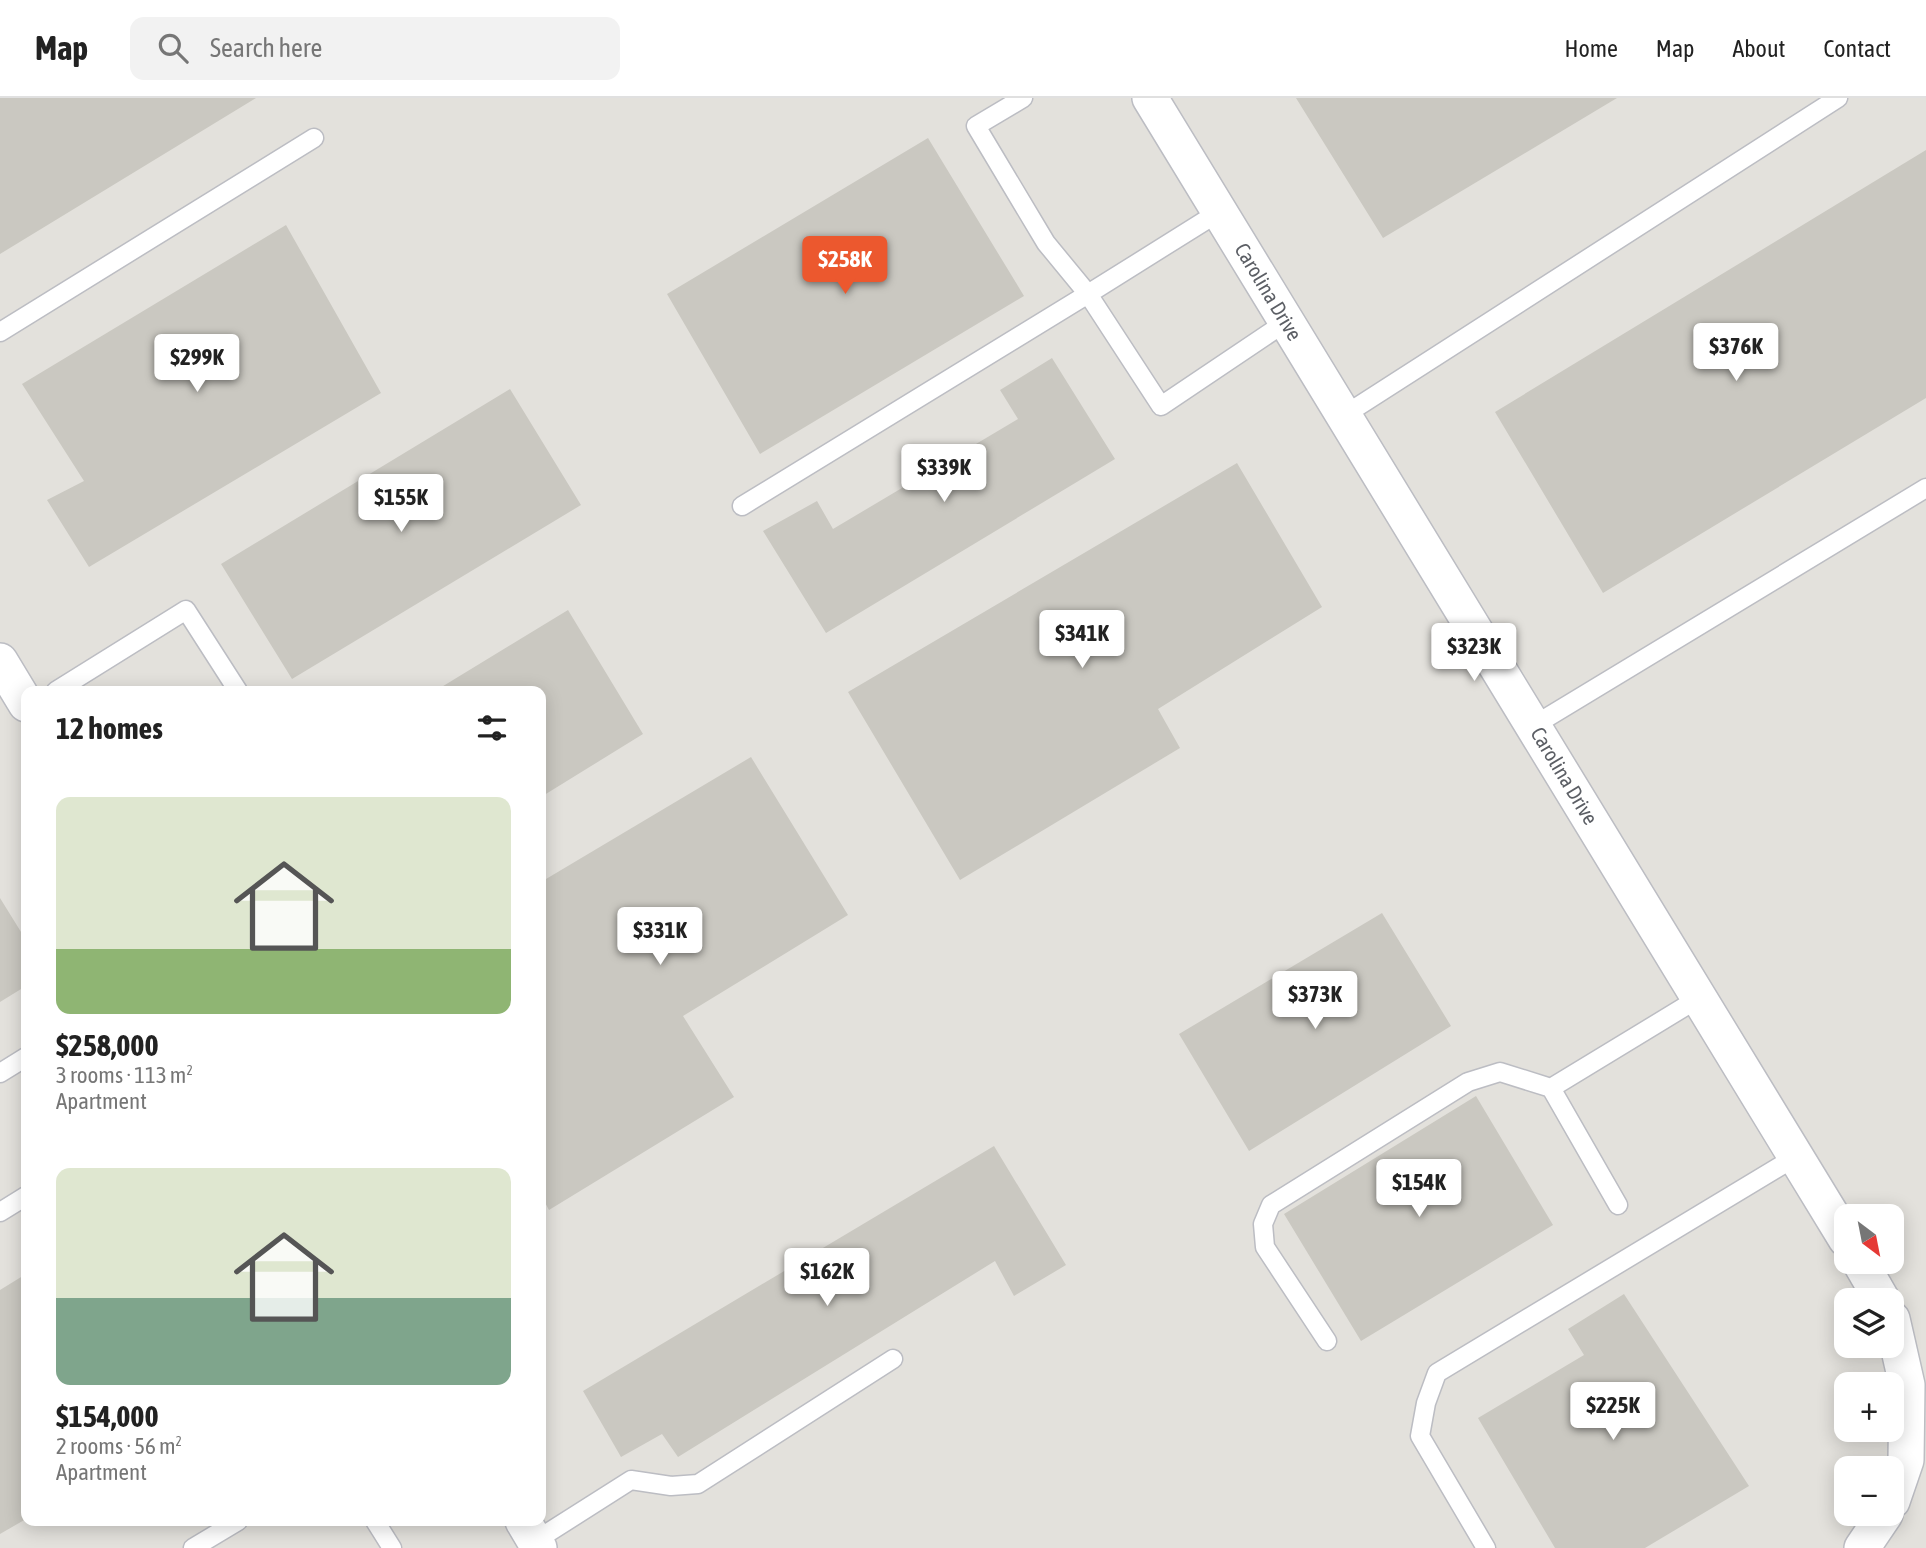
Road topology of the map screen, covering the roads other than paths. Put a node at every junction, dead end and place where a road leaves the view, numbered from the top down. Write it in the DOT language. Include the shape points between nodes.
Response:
graph roads {
  1 [pos="1023,98"];
  2 [pos="1150,98"];
  3 [pos="1838,98"];
  4 [pos="314,138"];
  5 [pos="1219,212"];
  6 [pos="1088,294"];
  7 [pos="1286,321"];
  8 [pos="0,332"];
  9 [pos="1343,416"];
  10 [pos="1926,488"];
  11 [pos="742,506"];
  12 [pos="0,661"];
  13 [pos="64,686"];
  14 [pos="235,686"];
  15 [pos="21,696"];
  16 [pos="1534,726"];
  17 [pos="1699,998"];
  18 [pos="21,1060"];
  19 [pos="0,1073"];
  20 [pos="1551,1088"];
  21 [pos="1797,1156"];
  22 [pos="21,1199"];
  23 [pos="1618,1205"];
  24 [pos="0,1212"];
  25 [pos="1834,1219"];
  26 [pos="1327,1341"];
  27 [pos="1904,1352"];
  28 [pos="893,1359"];
  29 [pos="1917,1385"];
  30 [pos="1904,1466"];
  31 [pos="230,1526"];
  32 [pos="378,1526"];
  33 [pos="1877,1526"];
  34 [pos="533,1537"];
  35 [pos="193,1548"];
  36 [pos="392,1548"];
  37 [pos="1486,1548"];
  38 [pos="1862,1548"];
  1 -- 6 [label="lane" via="976,126 1046,243"];
  2 -- 5 [label="street, Carolina Drive"];
  3 -- 9 [label="lane"];
  4 -- 8 [label="lane"];
  5 -- 6 [label="lane"];
  5 -- 7 [label="street, Carolina Drive"];
  6 -- 7 [label="lane" via="1161,406"];
  6 -- 11 [label="lane"];
  7 -- 9 [label="street, Carolina Drive"];
  9 -- 16 [label="street, Carolina Drive"];
  10 -- 16 [label="lane"];
  12 -- 15 [label="street"];
  13 -- 14 [label="lane" via="186,610"];
  16 -- 17 [label="street, Carolina Drive"];
  17 -- 20 [label="lane"];
  17 -- 21 [label="street, Carolina Drive"];
  18 -- 19 [label="lane"];
  20 -- 23 [label="lane"];
  20 -- 26 [label="lane" via="1500,1072 1468,1082 1271,1205 1263,1224 1265,1247"];
  21 -- 25 [label="street, Carolina Drive"];
  21 -- 37 [label="lane" via="1437,1373 1420,1436"];
  22 -- 24 [label="lane"];
  27 -- 29 [label="street"];
  28 -- 34 [label="lane" via="698,1484 671,1486 631,1480"];
  29 -- 30 [label="street"];
  31 -- 35 [label="lane"];
  32 -- 36 [label="lane"];
  33 -- 38 [label="street"];
}
